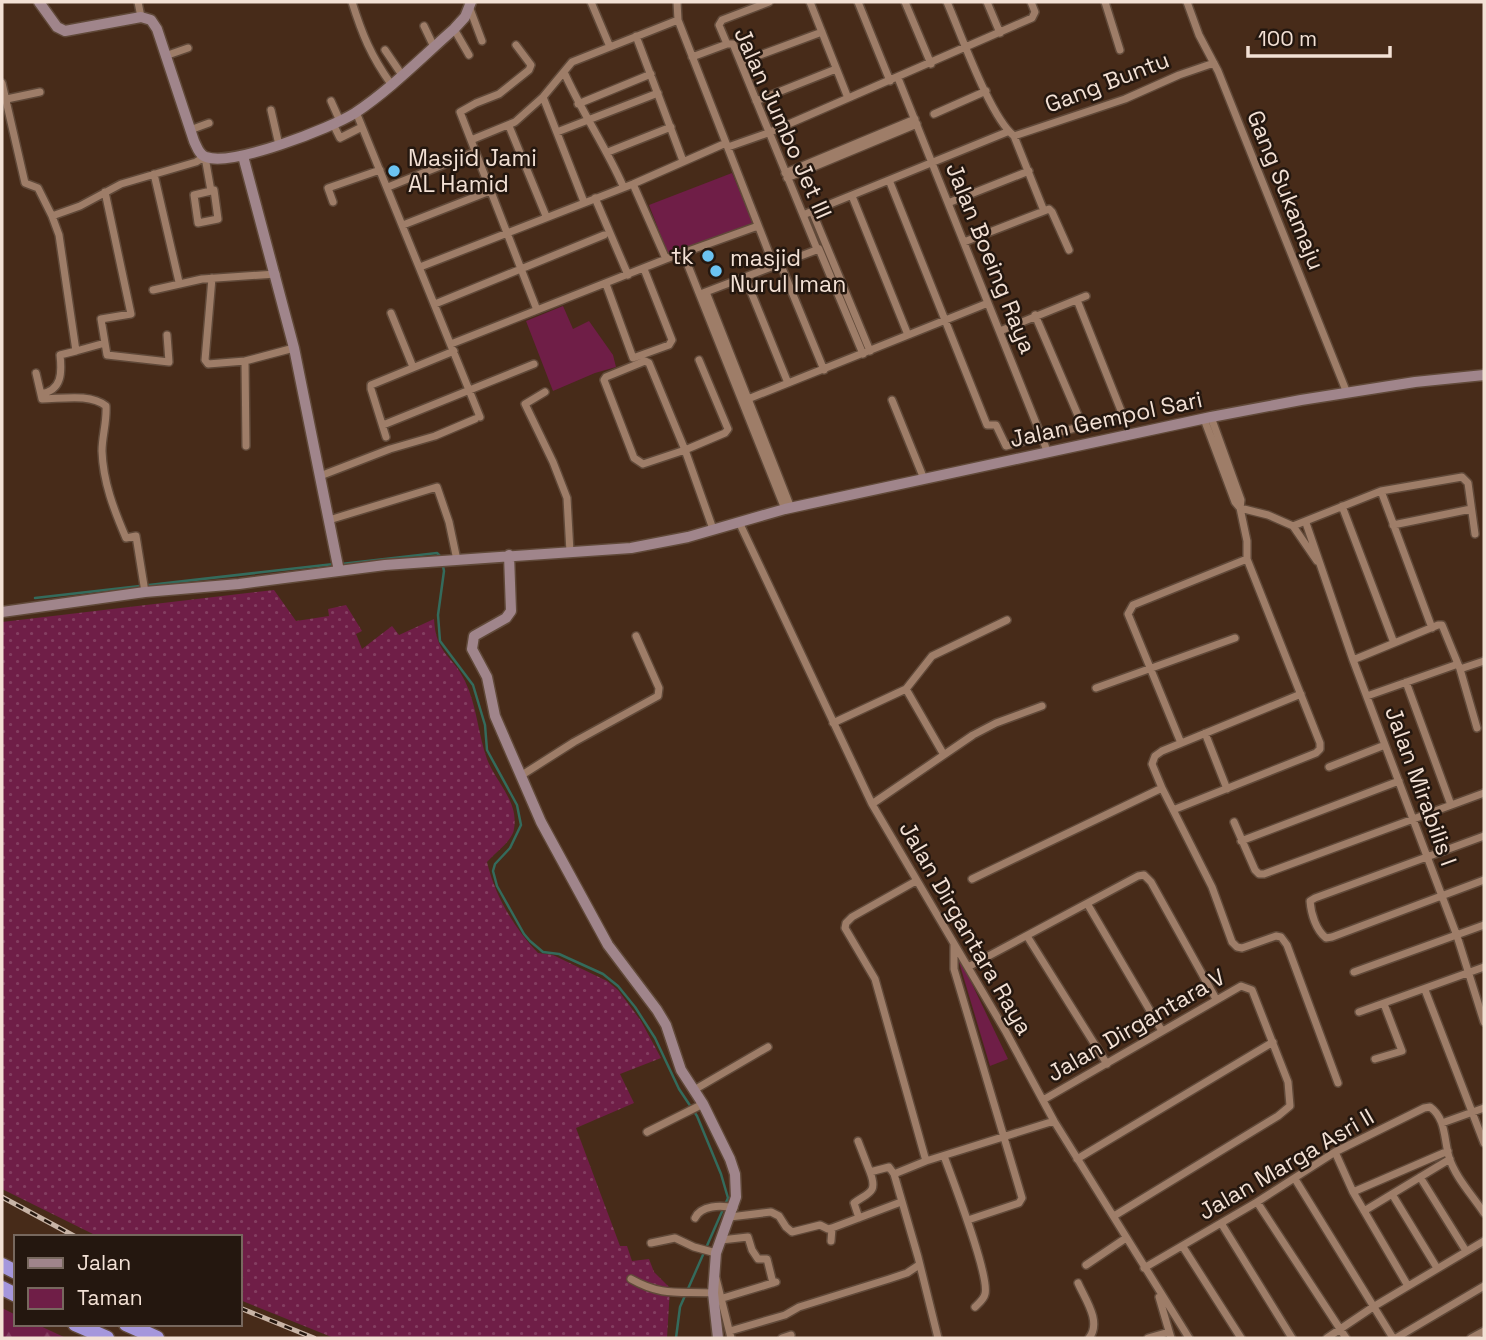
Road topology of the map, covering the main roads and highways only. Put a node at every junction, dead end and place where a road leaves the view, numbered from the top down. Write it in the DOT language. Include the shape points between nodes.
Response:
graph roads {
  1 [pos="80,1326"];
  2 [pos="130,1326"];
  3 [pos="107,1338"];
  4 [pos="157,1338"];
  1 -- 3 [label="highway"];
  2 -- 4 [label="highway"];
}
